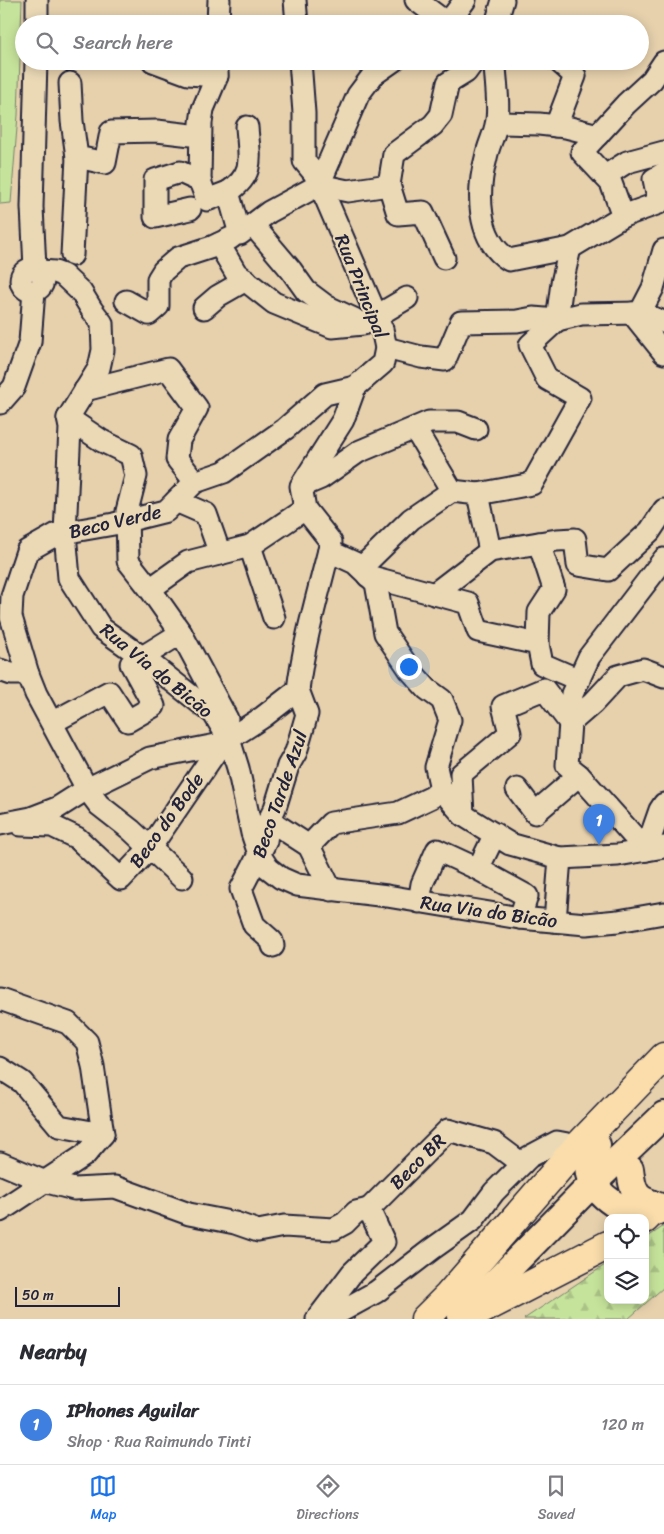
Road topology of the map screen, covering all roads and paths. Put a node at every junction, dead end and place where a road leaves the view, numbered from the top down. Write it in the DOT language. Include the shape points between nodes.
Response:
graph roads {
  1 [pos="37,0"];
  2 [pos="219,0"];
  3 [pos="295,0"];
  4 [pos="416,0"];
  5 [pos="466,0"];
  6 [pos="503,0"];
  7 [pos="37,15"];
  8 [pos="218,15"];
  9 [pos="296,15"];
  10 [pos="434,15"];
  11 [pos="454,15"];
  12 [pos="499,15"];
  13 [pos="664,62"];
  14 [pos="36,70"];
  15 [pos="177,70"];
  16 [pos="207,70"];
  17 [pos="216,70"];
  18 [pos="301,70"];
  19 [pos="369,70"];
  20 [pos="467,70"];
  21 [pos="568,70"];
  22 [pos="493,71"];
  23 [pos="70,84"];
  24 [pos="497,123"];
  25 [pos="556,126"];
  26 [pos="247,127"];
  27 [pos="598,135"];
  28 [pos="200,136"];
  29 [pos="664,152"];
  30 [pos="77,158"];
  31 [pos="664,173"];
  32 [pos="605,176"];
  33 [pos="200,182"];
  34 [pos="319,185"];
  35 [pos="389,185"];
  36 [pos="228,192"];
  37 [pos="190,209"];
  38 [pos="624,216"];
  39 [pos="247,229"];
  40 [pos="219,244"];
  41 [pos="570,248"];
  42 [pos="664,250"];
  43 [pos="72,255"];
  44 [pos="444,258"];
  45 [pos="34,279"];
  46 [pos="246,280"];
  47 [pos="407,298"];
  48 [pos="126,301"];
  49 [pos="204,308"];
  50 [pos="636,313"];
  51 [pos="368,320"];
  52 [pos="557,320"];
  53 [pos="664,322"];
  54 [pos="386,348"];
  55 [pos="664,353"];
  56 [pos="355,387"];
  57 [pos="85,390"];
  58 [pos="0,403"];
  59 [pos="68,418"];
  60 [pos="415,429"];
  61 [pos="476,429"];
  62 [pos="195,482"];
  63 [pos="301,486"];
  64 [pos="452,491"];
  65 [pos="478,494"];
  66 [pos="176,501"];
  67 [pos="305,509"];
  68 [pos="664,510"];
  69 [pos="128,520"];
  70 [pos="65,533"];
  71 [pos="539,543"];
  72 [pos="250,546"];
  73 [pos="330,547"];
  74 [pos="490,551"];
  75 [pos="220,554"];
  76 [pos="664,559"];
  77 [pos="364,572"];
  78 [pos="150,589"];
  79 [pos="434,594"];
  80 [pos="274,618"];
  81 [pos="180,634"];
  82 [pos="538,644"];
  83 [pos="142,657"];
  84 [pos="0,670"];
  85 [pos="28,674"];
  86 [pos="664,677"];
  87 [pos="578,680"];
  88 [pos="298,690"];
  89 [pos="53,722"];
  90 [pos="570,723"];
  91 [pos="229,739"];
  92 [pos="579,775"];
  93 [pos="87,788"];
  94 [pos="441,789"];
  95 [pos="517,789"];
  96 [pos="664,804"];
  97 [pos="463,815"];
  98 [pos="269,820"];
  99 [pos="0,824"];
  100 [pos="495,834"];
  101 [pos="309,846"];
  102 [pos="150,848"];
  103 [pos="655,848"];
  104 [pos="260,854"];
  105 [pos="560,858"];
  106 [pos="478,870"];
  107 [pos="182,878"];
  108 [pos="331,890"];
  109 [pos="419,902"];
  110 [pos="664,913"];
  111 [pos="520,918"];
  112 [pos="555,922"];
  113 [pos="273,946"];
  114 [pos="0,999"];
  115 [pos="664,1057"];
  116 [pos="0,1068"];
  117 [pos="664,1076"];
  118 [pos="664,1115"];
  119 [pos="103,1134"];
  120 [pos="664,1135"];
  121 [pos="588,1145"];
  122 [pos="0,1163"];
  123 [pos="522,1164"];
  124 [pos="630,1169"];
  125 [pos="43,1181"];
  126 [pos="598,1189"];
  127 [pos="369,1209"];
  128 [pos="0,1211"];
  129 [pos="656,1212"];
  130 [pos="604,1247"];
  131 [pos="458,1313"];
  132 [pos="317,1319"];
  133 [pos="327,1319"];
  134 [pos="425,1319"];
  1 -- 7 [label="street"];
  2 -- 8 [label="street"];
  3 -- 9 [label="street"];
  4 -- 10 [label="street"];
  5 -- 11 [label="street"];
  6 -- 12 [label="street"];
  13 -- 27 [label="street" via="652,80"];
  14 -- 45 [label="street"];
  15 -- 16 [label="street" via="188,74"];
  17 -- 28 [label="street" via="203,109"];
  18 -- 34 [label="street, Rua Principal" via="304,161"];
  19 -- 34 [label="street"];
  20 -- 35 [label="street" via="448,83 441,115 433,125 394,154"];
  21 -- 25 [label="street" via="575,76"];
  22 -- 24 [label="street"];
  23 -- 30 [label="street"];
  24 -- 25 [label="street"];
  24 -- 41 [label="street" via="485,159 480,198 490,239 500,255 509,260"];
  25 -- 27 [label="street"];
  26 -- 36 [label="street" via="249,168 241,184"];
  27 -- 32 [label="street" via="582,152"];
  28 -- 30 [label="street" via="157,131 110,132 105,163"];
  28 -- 33 [label="street"];
  29 -- 32 [label="street" via="627,162"];
  30 -- 43 [label="street"];
  31 -- 38 [label="street" via="654,179 659,203"];
  32 -- 38 [label="street"];
  33 -- 36 [label="street" via="207,200"];
  33 -- 37 [label="street" via="180,172 155,180 155,217"];
  34 -- 35 [label="street" via="348,191"];
  34 -- 39 [label="street" via="269,212"];
  34 -- 51 [label="street, Rua Principal"];
  35 -- 44 [label="street" via="398,214 424,212"];
  36 -- 39 [label="street"];
  38 -- 41 [label="street"];
  39 -- 40 [label="street"];
  39 -- 51 [label="street" via="291,270 306,291 326,306 354,319"];
  40 -- 46 [label="street" via="236,273"];
  40 -- 48 [label="street" via="178,258 163,271 158,279 158,306 149,314"];
  41 -- 52 [label="street"];
  42 -- 50 [label="street" via="653,288"];
  45 -- 57 [label="street" via="55,272 63,275 81,292 102,323 103,350 99,368"];
  45 -- 58 [label="street" via="30,342 14,387"];
  46 -- 49 [label="street"];
  46 -- 51 [label="street" via="274,303 332,327"];
  47 -- 51 [label="street"];
  50 -- 52 [label="street" via="581,314"];
  50 -- 53 [label="street"];
  50 -- 55 [label="street"];
  51 -- 54 [label="street, Rua Principal"];
  52 -- 54 [label="street" via="461,322 445,360"];
  52 -- 65 [label="street" via="530,345 547,379 580,398 532,484"];
  54 -- 56 [label="street, Rua Principal" via="383,363"];
  56 -- 62 [label="street, Beco Verde" via="325,394 285,429 224,472"];
  56 -- 63 [label="street, Rua Principal" via="343,420"];
  57 -- 59 [label="street"];
  57 -- 62 [label="street" via="168,369 197,408 179,440 178,459"];
  59 -- 69 [label="street" via="102,441 131,455 136,476 127,511"];
  59 -- 70 [label="street, Rua Via do Bicão"];
  60 -- 61 [label="street" via="429,422 458,422"];
  60 -- 63 [label="street" via="358,452 321,478"];
  60 -- 64 [label="street"];
  62 -- 66 [label="street, Beco Verde"];
  63 -- 67 [label="street"];
  64 -- 65 [label="street"];
  64 -- 77 [label="street" via="411,519"];
  65 -- 74 [label="street"];
  66 -- 69 [label="street, Beco Verde" via="166,511"];
  66 -- 75 [label="street" via="206,514"];
  67 -- 72 [label="street"];
  67 -- 73 [label="street"];
  68 -- 71 [label="street" via="650,531 608,570 578,565 575,539"];
  69 -- 70 [label="street, Beco Verde"];
  69 -- 78 [label="street" via="128,561"];
  70 -- 83 [label="street, Rua Via do Bicão" via="69,578 102,628"];
  70 -- 85 [label="street, Beco Verde" via="56,534 27,551 12,596 11,617"];
  71 -- 74 [label="street"];
  71 -- 82 [label="street" via="554,589 539,612"];
  72 -- 75 [label="street"];
  72 -- 80 [label="street"];
  73 -- 77 [label="street"];
  73 -- 88 [label="street" via="302,655"];
  74 -- 79 [label="street"];
  75 -- 78 [label="street" via="188,562"];
  76 -- 87 [label="street" via="589,657"];
  77 -- 79 [label="street"];
  77 -- 94 [label="street" via="376,583 386,633 410,670 442,700 450,720 436,767"];
  78 -- 81 [label="street"];
  79 -- 82 [label="street" via="468,603 478,631"];
  81 -- 83 [label="street"];
  81 -- 91 [label="street"];
  82 -- 87 [label="street" via="542,664"];
  83 -- 89 [label="street" via="131,664 154,706 128,721 109,692"];
  83 -- 91 [label="street, Rua Via do Bicão" via="214,714"];
  84 -- 85 [label="street"];
  85 -- 89 [label="street, Beco Verde"];
  86 -- 90 [label="street" via="643,669 618,676"];
  87 -- 90 [label="street" via="572,694"];
  88 -- 91 [label="street"];
  88 -- 98 [label="street, Beco Tarde Azul" via="307,714"];
  89 -- 93 [label="street, Beco Verde"];
  90 -- 92 [label="street" via="567,765"];
  90 -- 97 [label="street" via="544,689 503,706 510,733 461,774"];
  91 -- 93 [label="street" via="150,758"];
  91 -- 102 [label="street, Beco do Bode"];
  91 -- 104 [label="street, Rua Via do Bicão"];
  92 -- 95 [label="street" via="535,813"];
  92 -- 103 [label="street"];
  93 -- 99 [label="street" via="57,808 32,818"];
  93 -- 102 [label="street, Beco Verde" via="99,806"];
  94 -- 97 [label="street"];
  94 -- 101 [label="street" via="432,797 398,813 331,823"];
  96 -- 103 [label="street" via="660,810"];
  97 -- 100 [label="street"];
  98 -- 101 [label="street"];
  98 -- 104 [label="street, Beco Tarde Azul"];
  99 -- 102 [label="street, Beco do Bode" via="52,826 77,838 121,879"];
  100 -- 105 [label="street" via="510,844"];
  100 -- 106 [label="street"];
  101 -- 108 [label="street"];
  102 -- 107 [label="street, Beco Verde"];
  103 -- 105 [label="street" via="618,855"];
  104 -- 108 [label="street, Rua Via do Bicão" via="268,868 282,878 297,885"];
  104 -- 113 [label="street, Beco Tarde Azul" via="241,889 254,925 272,941"];
  105 -- 112 [label="street"];
  106 -- 109 [label="street" via="437,850 422,884"];
  106 -- 111 [label="street" via="527,896"];
  108 -- 109 [label="street, Rua Via do Bicão"];
  109 -- 111 [label="street, Rua Via do Bicão"];
  110 -- 112 [label="street, Rua Via do Bicão" via="602,923"];
  111 -- 112 [label="street, Rua Via do Bicão"];
  114 -- 119 [label="street" via="68,1023 86,1042 93,1066"];
  115 -- 121 [label="highway"];
  116 -- 119 [label="street" via="22,1082 59,1126"];
  117 -- 121 [label="main road"];
  118 -- 126 [label="main road"];
  119 -- 125 [label="street" via="85,1155"];
  120 -- 124 [label="main road"];
  121 -- 123 [label="street" via="557,1142"];
  121 -- 126 [label="main road" via="589,1173"];
  121 -- 131 [label="highway"];
  122 -- 125 [label="street"];
  123 -- 127 [label="street, Beco BR" via="494,1143 448,1130"];
  123 -- 133 [label="street" via="472,1220 376,1292"];
  124 -- 126 [label="main road"];
  124 -- 129 [label="main road" via="635,1193"];
  125 -- 127 [label="street" via="74,1190 115,1187 188,1214 258,1231 284,1226 334,1229 345,1224 356,1212"];
  125 -- 128 [label="street"];
  126 -- 129 [label="main road" via="627,1211 639,1214"];
  126 -- 131 [label="main road"];
  127 -- 132 [label="street" via="384,1242 352,1273"];
  130 -- 131 [label="highway"];
  131 -- 134 [label="highway"];
}
